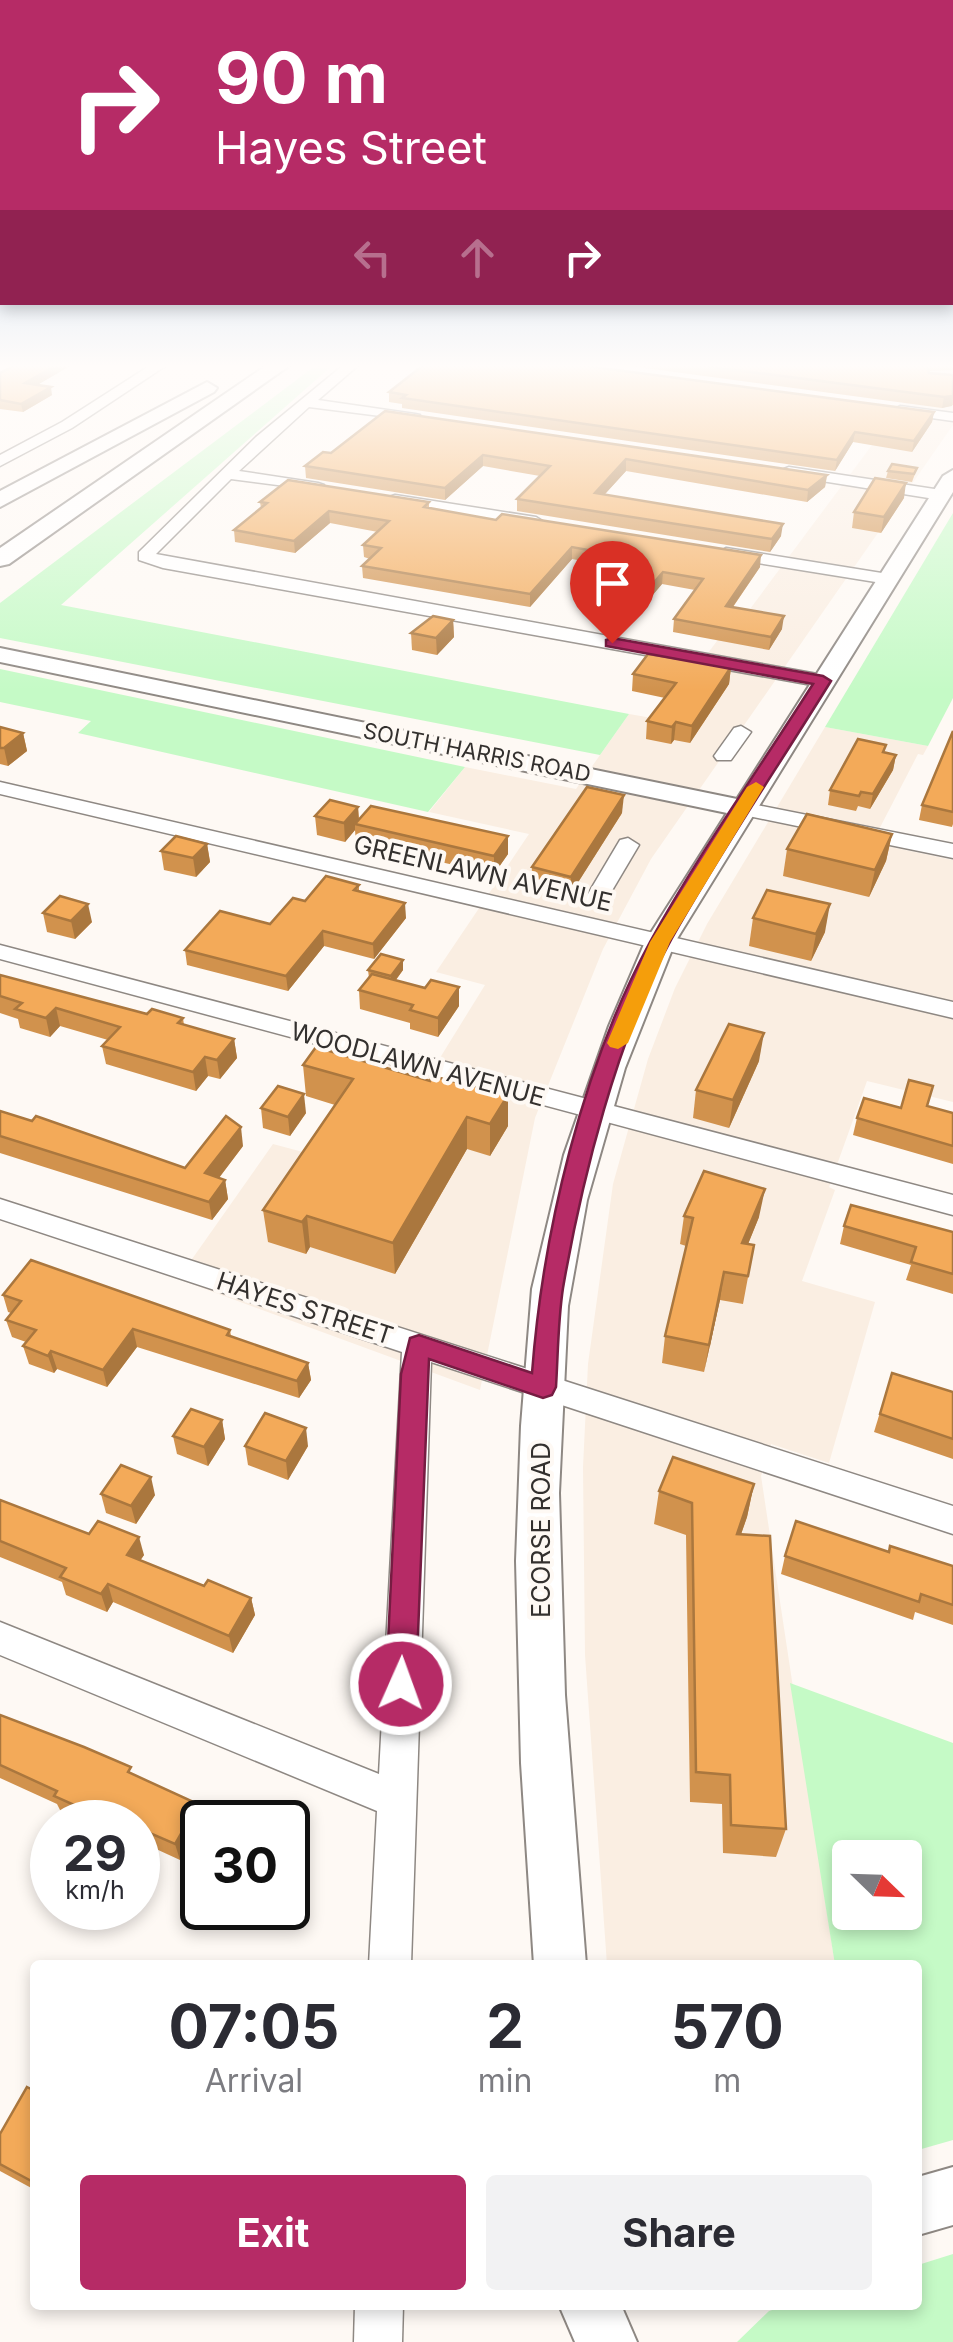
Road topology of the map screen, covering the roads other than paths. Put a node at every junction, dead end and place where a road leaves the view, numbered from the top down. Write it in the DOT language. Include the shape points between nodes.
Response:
graph roads {
  1 [pos="54,472"];
  2 [pos="125,472"];
  3 [pos="793,472"];
  4 [pos="229,474"];
  5 [pos="44,478"];
  6 [pos="947,486"];
  7 [pos="328,490"];
  8 [pos="368,496"];
  9 [pos="0,500"];
  10 [pos="0,511"];
  11 [pos="563,527"];
  12 [pos="699,548"];
  13 [pos="0,559"];
  14 [pos="888,580"];
  15 [pos="0,655"];
  16 [pos="823,681"];
  17 [pos="740,732"];
  18 [pos="724,756"];
  19 [pos="0,788"];
  20 [pos="742,808"];
  21 [pos="628,845"];
  22 [pos="953,851"];
  23 [pos="596,899"];
  24 [pos="660,942"];
  25 [pos="0,952"];
  26 [pos="953,1010"];
  27 [pos="594,1111"];
  28 [pos="953,1206"];
  29 [pos="0,1209"];
  30 [pos="419,1345"];
  31 [pos="543,1387"];
  32 [pos="953,1520"];
  33 [pos="0,1638"];
  34 [pos="396,1800"];
  35 [pos="390,1960"];
  36 [pos="560,1960"];
  37 [pos="953,2196"];
  38 [pos="922,2205"];
  39 [pos="379,2310"];
  40 [pos="585,2310"];
  41 [pos="589,2310"];
  42 [pos="378,2342"];
  43 [pos="576,2342"];
  44 [pos="607,2342"];
  1 -- 5 [label="highway"];
  2 -- 13 [label="highway"];
  3 -- 6 [label="street"];
  4 -- 7 [label="street"];
  4 -- 16 [label="street" via="145,556"];
  5 -- 9 [label="highway"];
  5 -- 10 [label="highway"];
  6 -- 14 [label="main road, ECORSE ROAD"];
  8 -- 11 [label="street"];
  12 -- 14 [label="street"];
  14 -- 16 [label="main road, ECORSE ROAD"];
  15 -- 20 [label="main road, SOUTH HARRIS ROAD"];
  16 -- 20 [label="main road, ECORSE ROAD"];
  17 -- 18 [label="street"];
  19 -- 24 [label="street, GREENLAWN AVENUE"];
  20 -- 22 [label="street, SOUTH HARRIS ROAD"];
  20 -- 24 [label="main road, ECORSE ROAD"];
  21 -- 23 [label="street"];
  24 -- 26 [label="street, GREENLAWN AVENUE"];
  24 -- 27 [label="main road, ECORSE ROAD"];
  25 -- 27 [label="street, WOODLAWN AVENUE"];
  27 -- 28 [label="street, WOODLAWN AVENUE"];
  27 -- 31 [label="main road, ECORSE ROAD" via="550,1292"];
  29 -- 30 [label="street, HAYES STREET"];
  30 -- 31 [label="street, HAYES STREET"];
  30 -- 34 [label="street"];
  31 -- 32 [label="street, HAYES STREET"];
  31 -- 36 [label="main road, ECORSE ROAD" via="537,1528"];
  33 -- 34 [label="street"];
  34 -- 35 [label="street"];
  37 -- 38 [label="main road"];
  39 -- 42 [label="street"];
  40 -- 43 [label="main road"];
  41 -- 44 [label="main road"];
}
